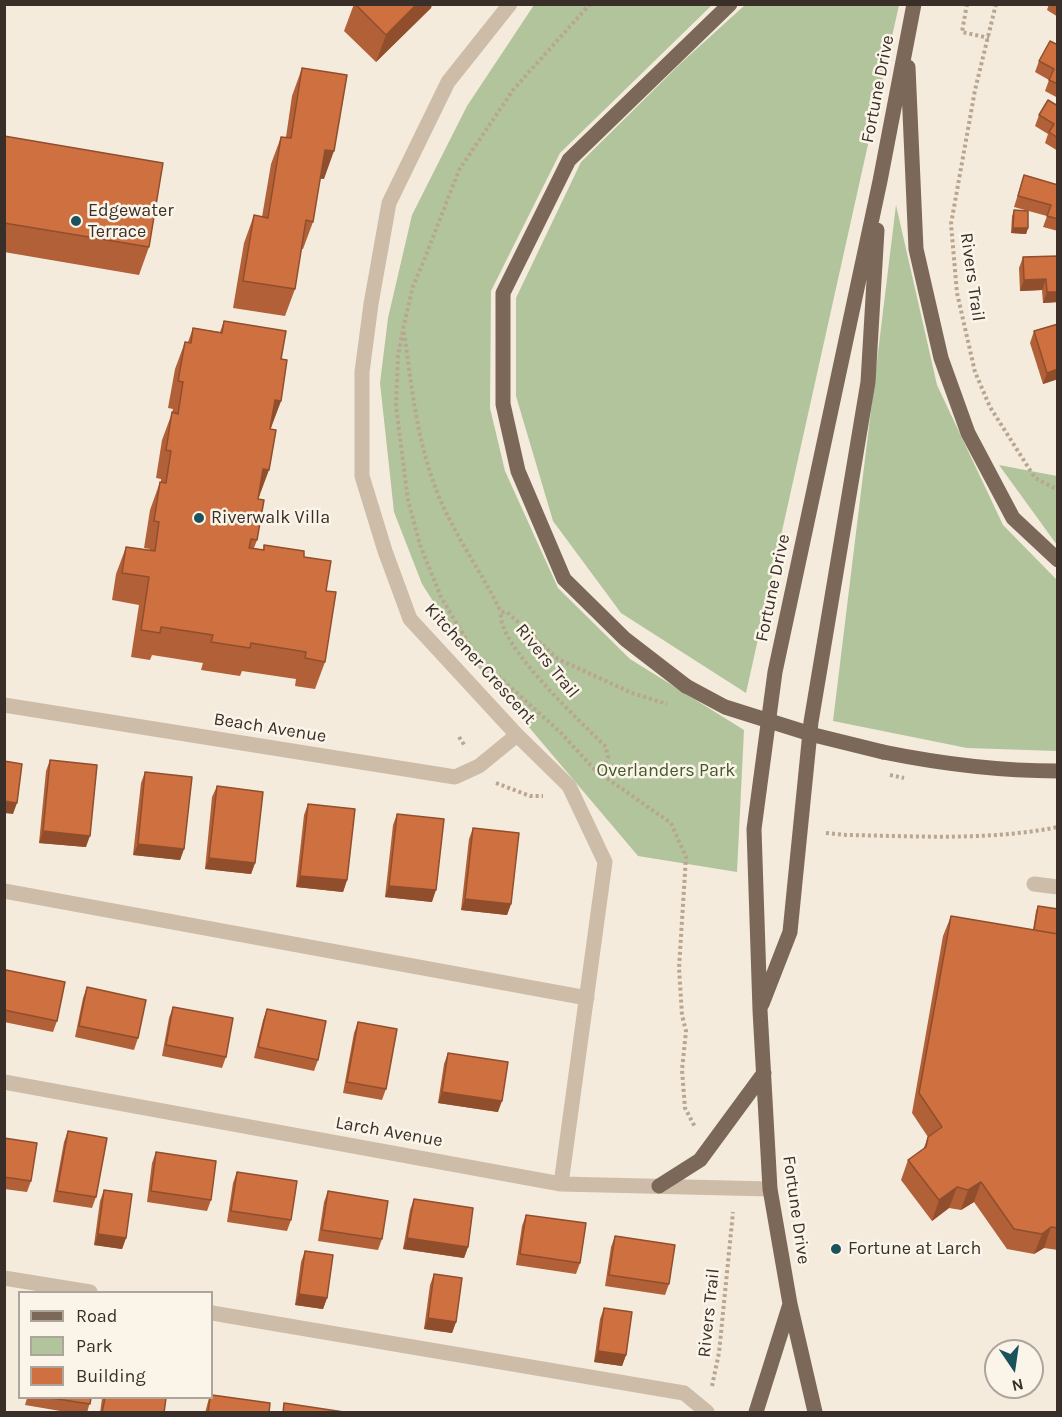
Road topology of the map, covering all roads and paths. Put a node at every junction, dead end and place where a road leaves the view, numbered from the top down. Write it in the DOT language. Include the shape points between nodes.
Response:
graph roads {
  1 [pos="510,4"];
  2 [pos="730,4"];
  3 [pos="915,4"];
  4 [pos="967,4"];
  5 [pos="996,4"];
  6 [pos="988,38"];
  7 [pos="906,41"];
  8 [pos="880,181"];
  9 [pos="403,329"];
  10 [pos="1058,490"];
  11 [pos="1058,560"];
  12 [pos="501,612"];
  13 [pos="4,705"];
  14 [pos="670,705"];
  15 [pos="517,735"];
  16 [pos="595,770"];
  17 [pos="1058,771"];
  18 [pos="494,782"];
  19 [pos="552,796"];
  20 [pos="1058,827"];
  21 [pos="826,833"];
  22 [pos="1034,884"];
  23 [pos="1058,886"];
  24 [pos="4,891"];
  25 [pos="586,998"];
  26 [pos="760,1010"];
  27 [pos="764,1073"];
  28 [pos="4,1082"];
  29 [pos="561,1184"];
  30 [pos="658,1186"];
  31 [pos="770,1189"];
  32 [pos="733,1216"];
  33 [pos="4,1278"];
  34 [pos="79,1291"];
  35 [pos="790,1304"];
  36 [pos="213,1313"];
  37 [pos="710,1394"];
  38 [pos="707,1413"];
  39 [pos="756,1413"];
  40 [pos="815,1413"];
  1 -- 15 [label="street, Kitchener Crescent" via="448,82 389,203 362,372 362,476 410,619"];
  2 -- 17 [label="main road, bridge" via="569,159 503,293 503,404 518,471 564,579 625,639 686,686 725,707 814,735 940,764"];
  3 -- 7 [label="main road, Fortune Drive"];
  4 -- 6 [label="path" via="962,32"];
  5 -- 6 [label="path, Rivers Trail"];
  6 -- 10 [label="path, Rivers Trail" via="951,224 957,293 975,372 990,407 1035,478"];
  7 -- 8 [label="main road, Fortune Drive"];
  7 -- 11 [label="main road" via="916,249 941,358 968,433 1013,518"];
  8 -- 26 [label="main road, Fortune Drive" via="868,382 810,722 790,932"];
  8 -- 26 [label="main road, Fortune Drive" via="775,672 754,829"];
  9 -- 12 [label="path" via="419,432 433,483"];
  12 -- 14 [label="path, Rivers Trail" via="507,612 558,659 632,693"];
  12 -- 16 [label="path, Rivers Trail" via="501,624 511,643 606,747 605,764"];
  13 -- 15 [label="street, Beach Avenue" via="455,777 479,766"];
  15 -- 25 [label="street, Kitchener Crescent" via="569,786 605,862"];
  18 -- 19 [label="path" via="530,796"];
  20 -- 21 [label="path" via="969,837"];
  22 -- 23 [label="street"];
  24 -- 25 [label="street"];
  25 -- 29 [label="street, Kitchener Crescent"];
  26 -- 27 [label="main road, Fortune Drive"];
  27 -- 30 [label="main road" via="700,1160"];
  27 -- 31 [label="main road, Fortune Drive"];
  28 -- 29 [label="street, Larch Avenue"];
  29 -- 30 [label="street, Larch Avenue"];
  30 -- 31 [label="street, Larch Avenue"];
  31 -- 35 [label="main road, Fortune Drive"];
  32 -- 37 [label="path, Rivers Trail" via="719,1353"];
  33 -- 34 [label="street"];
  35 -- 39 [label="main road"];
  35 -- 40 [label="main road, Fortune Drive"];
  36 -- 38 [label="street" via="684,1393"];
}
